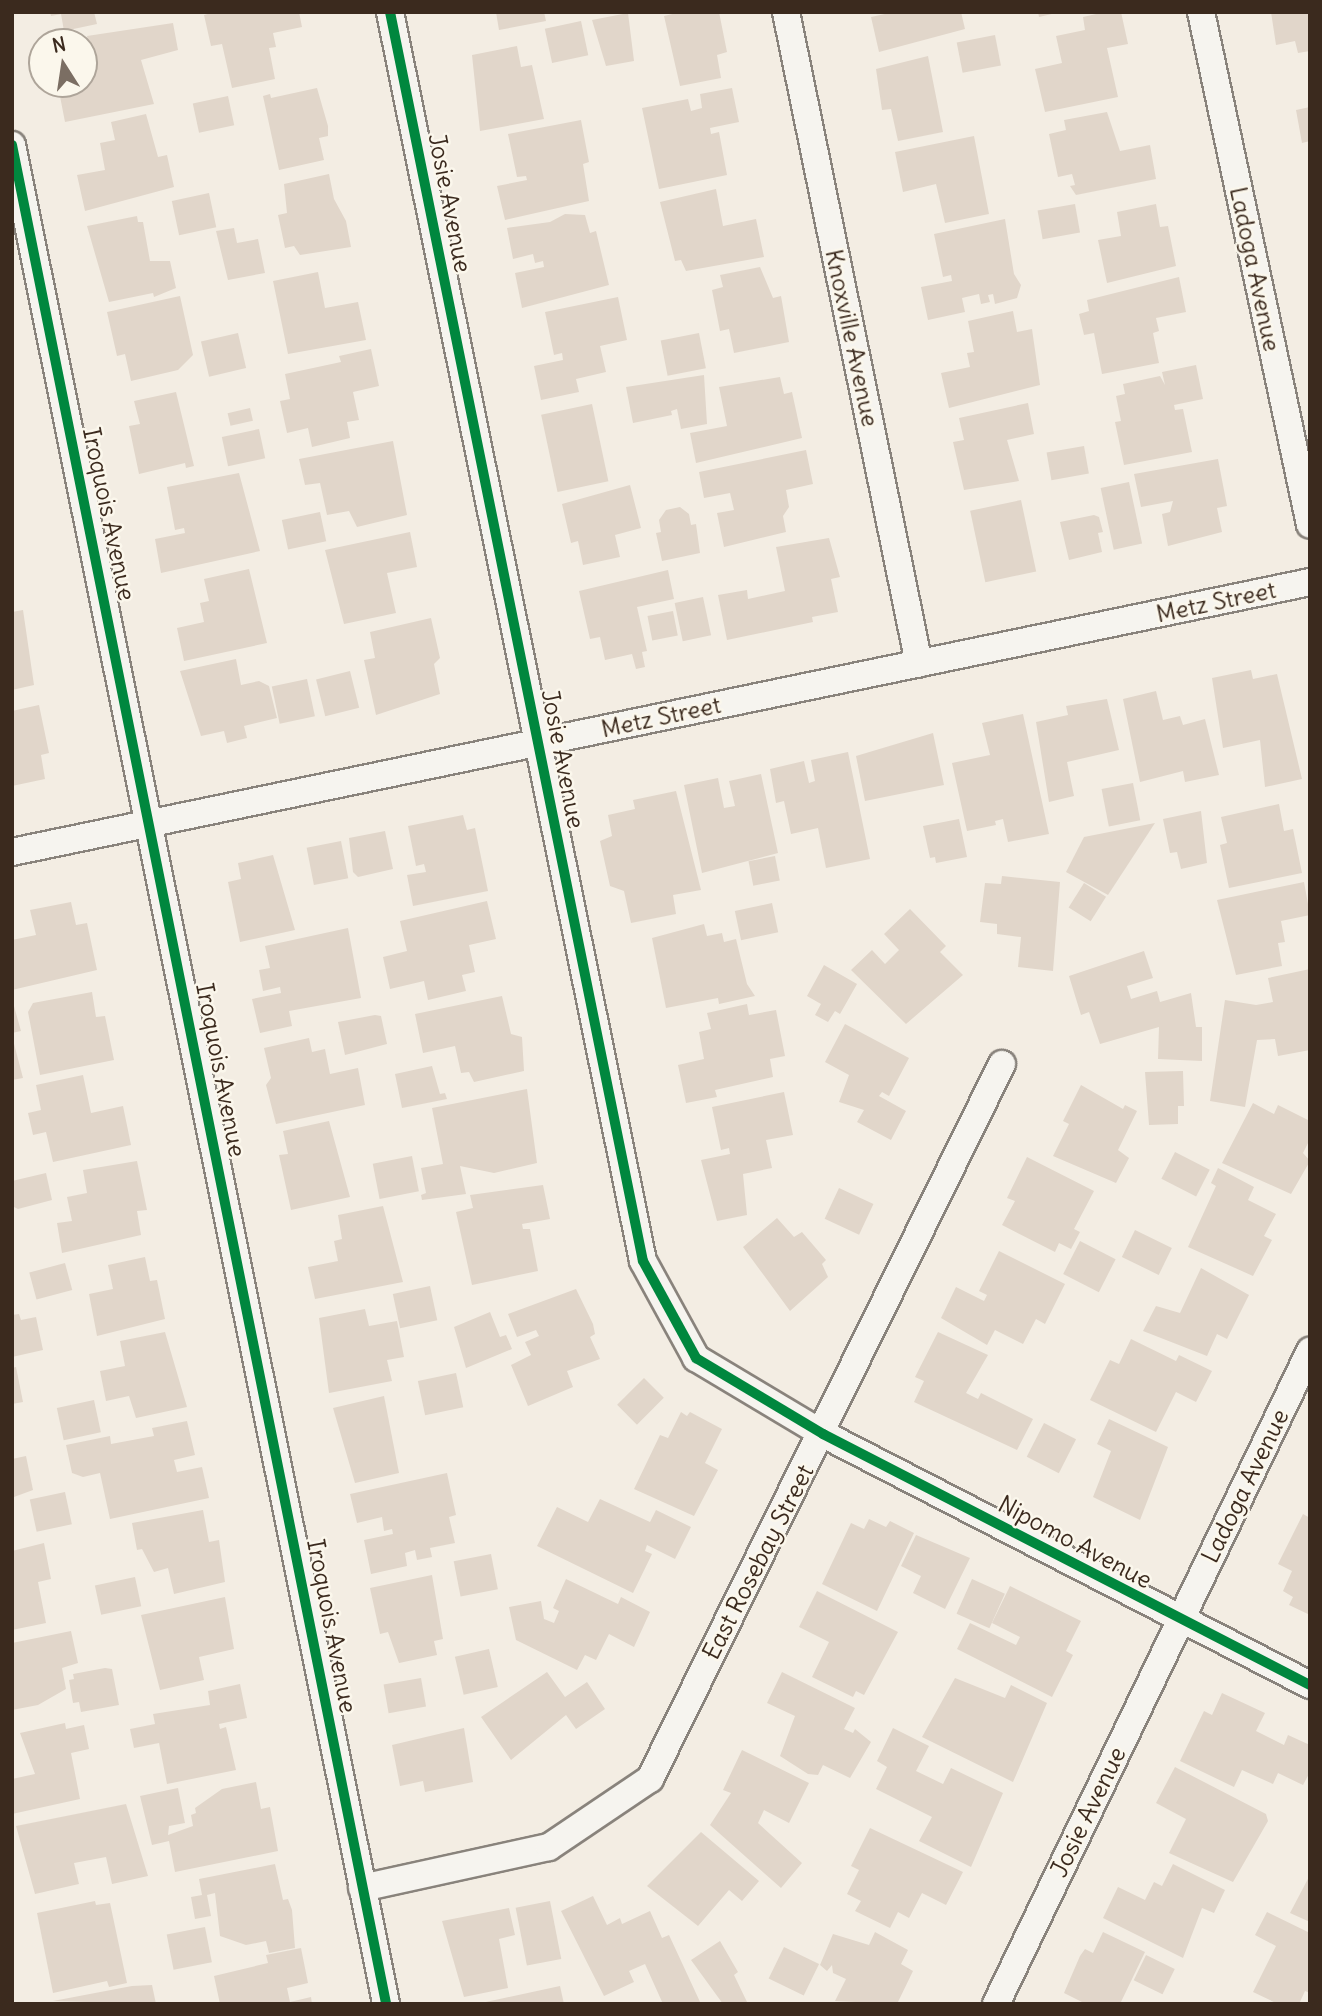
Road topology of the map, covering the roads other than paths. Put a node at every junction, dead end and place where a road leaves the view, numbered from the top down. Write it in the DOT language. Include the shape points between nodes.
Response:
graph roads {
  1 [pos="390,12"];
  2 [pos="786,12"];
  3 [pos="1201,12"];
  4 [pos="12,145"];
  5 [pos="1310,526"];
  6 [pos="1310,582"];
  7 [pos="919,664"];
  8 [pos="538,743"];
  9 [pos="150,824"];
  10 [pos="12,852"];
  11 [pos="1002,1064"];
  12 [pos="1310,1351"];
  13 [pos="822,1434"];
  14 [pos="1181,1620"];
  15 [pos="1310,1685"];
  16 [pos="362,1888"];
  17 [pos="386,2004"];
  18 [pos="996,2004"];
  1 -- 8 [label="street, Josie Avenue"];
  2 -- 7 [label="street, Knoxville Avenue"];
  3 -- 5 [label="street, Ladoga Avenue"];
  4 -- 9 [label="street, Iroquois Avenue"];
  6 -- 7 [label="street, Metz Street"];
  7 -- 8 [label="street, Metz Street"];
  8 -- 9 [label="street, Metz Street"];
  8 -- 13 [label="street, Josie Avenue" via="643,1261 696,1358"];
  9 -- 10 [label="street, Metz Street"];
  9 -- 16 [label="street, Iroquois Avenue"];
  11 -- 13 [label="street, East Rosebay Street"];
  12 -- 14 [label="street, Ladoga Avenue"];
  13 -- 14 [label="street, Nipomo Avenue"];
  13 -- 16 [label="street, East Rosebay Street" via="650,1779 549,1847"];
  14 -- 15 [label="street, Nipomo Avenue"];
  14 -- 18 [label="street, Josie Avenue"];
  16 -- 17 [label="street, Iroquois Avenue"];
}
